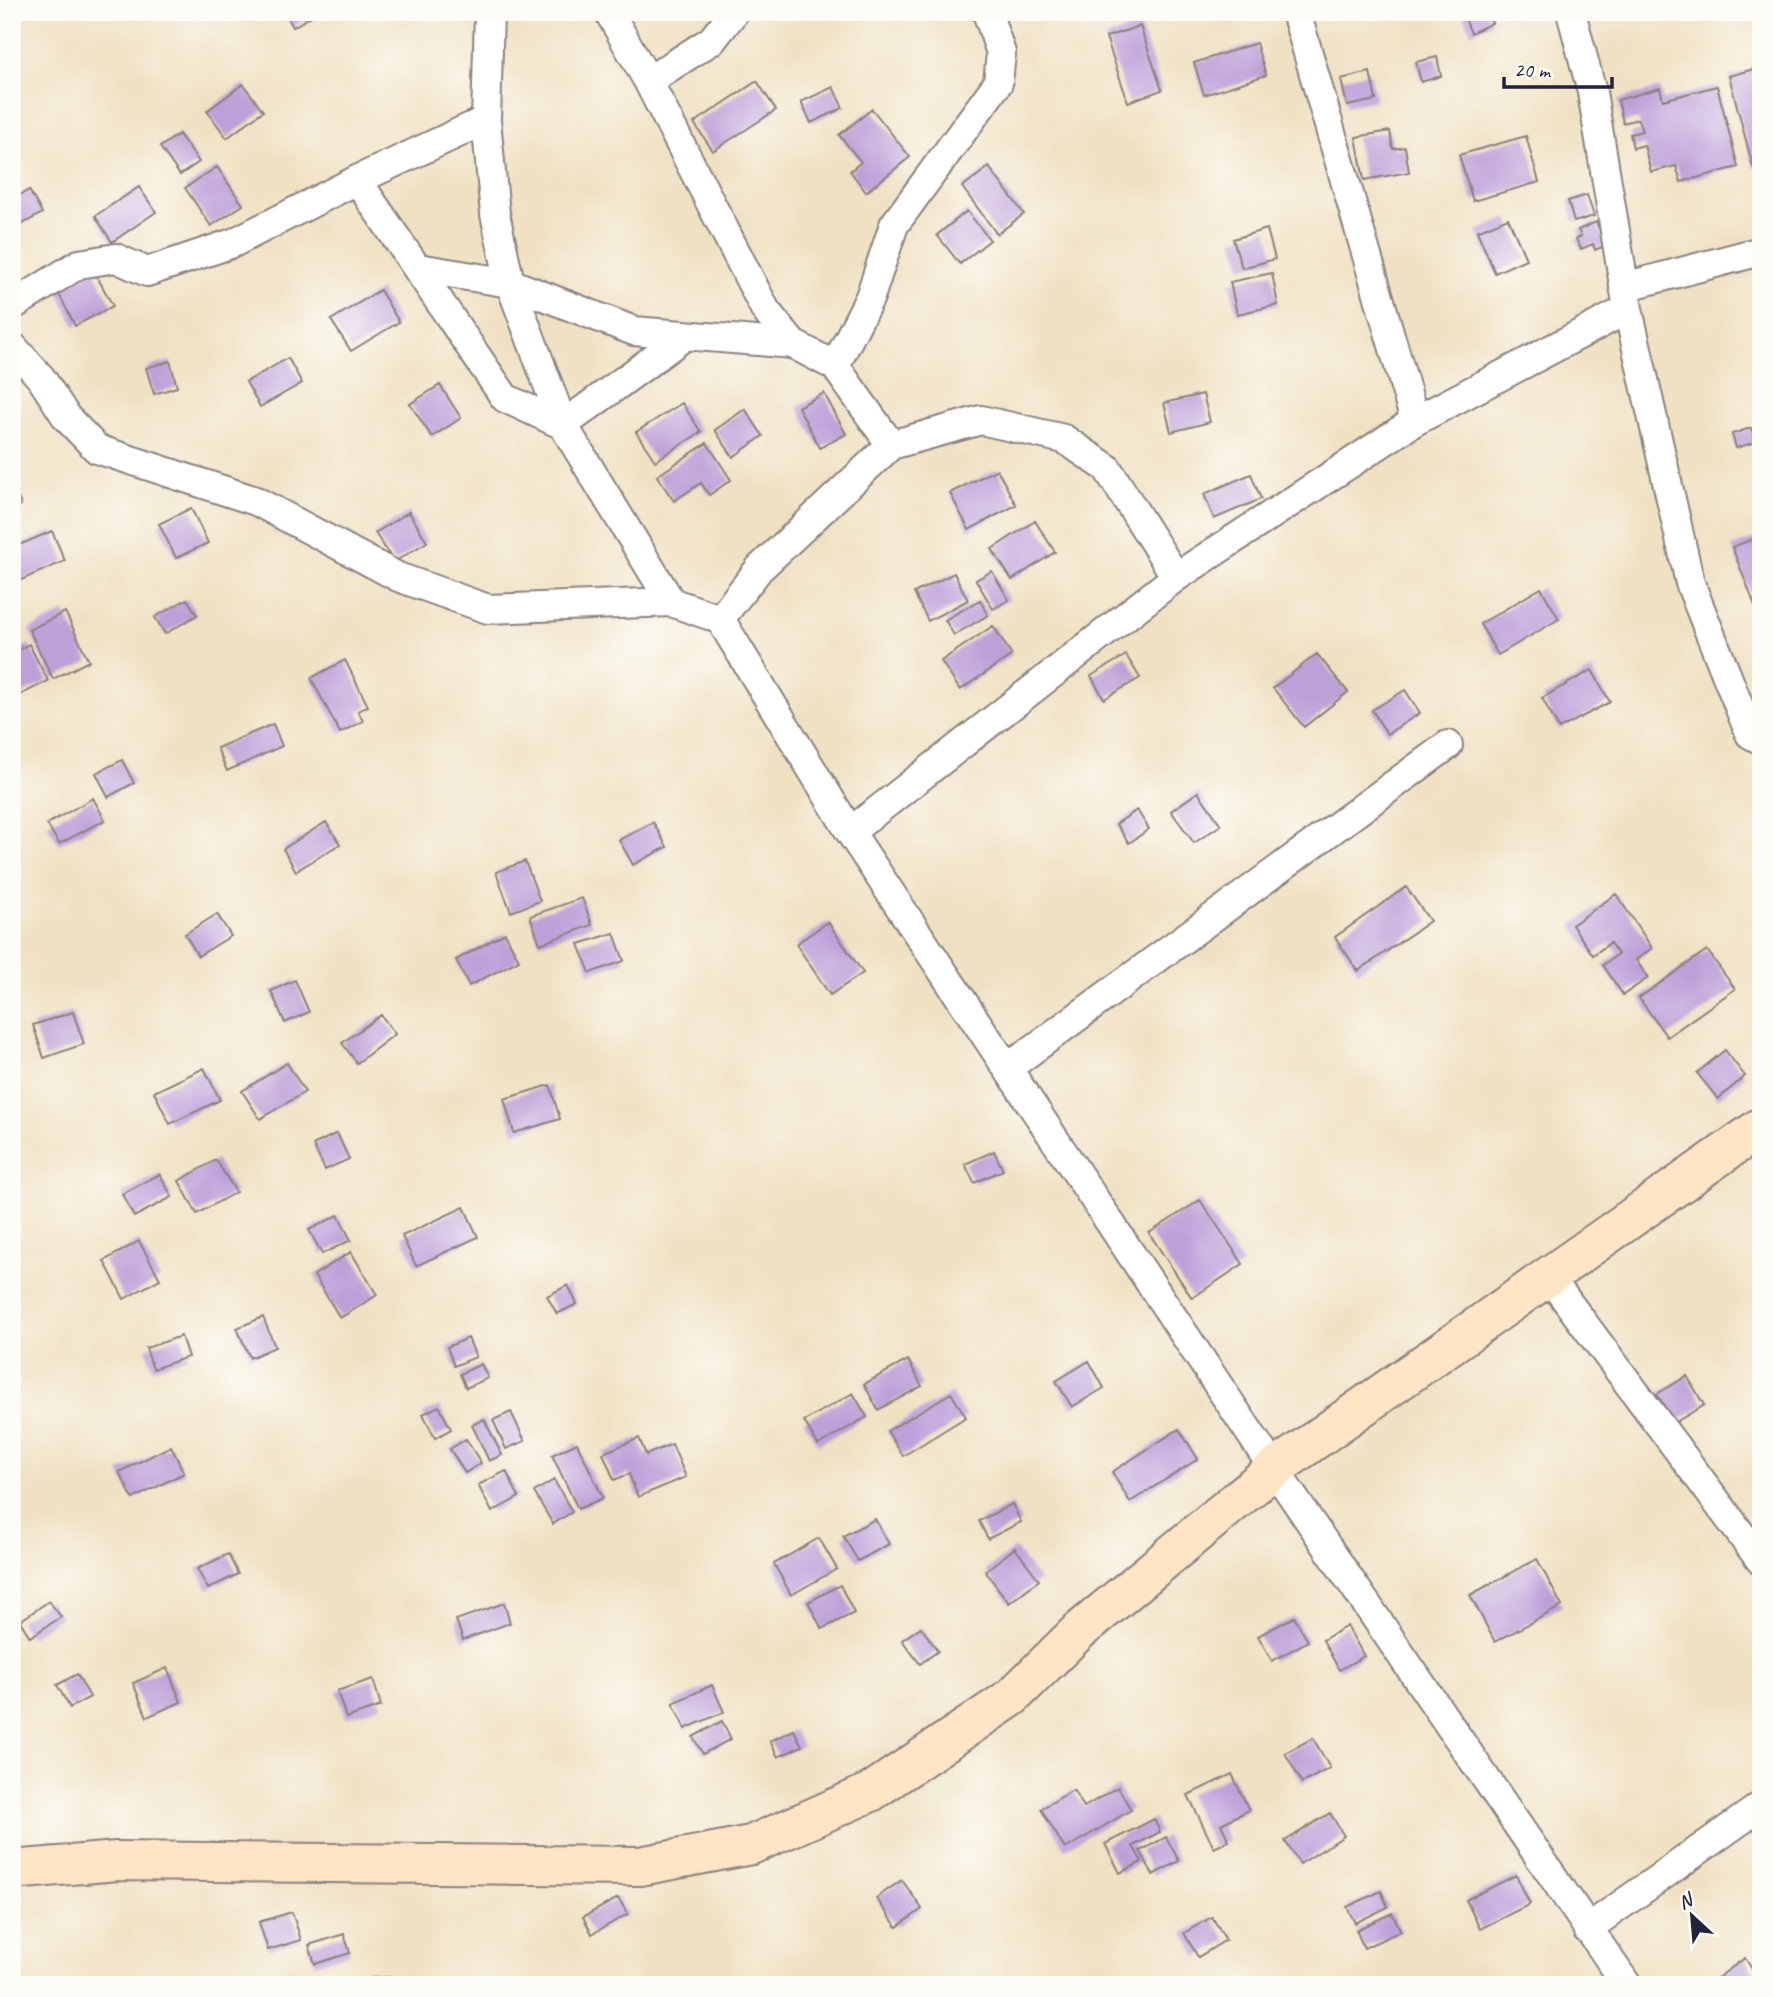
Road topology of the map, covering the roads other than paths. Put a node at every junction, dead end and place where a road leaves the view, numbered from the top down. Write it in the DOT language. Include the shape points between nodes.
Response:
graph roads {
  1 [pos="609,12"];
  2 [pos="734,12"];
  3 [pos="988,12"];
  4 [pos="1296,12"];
  5 [pos="1571,12"];
  6 [pos="487,18"];
  7 [pos="648,81"];
  8 [pos="486,120"];
  9 [pos="358,180"];
  10 [pos="1761,250"];
  11 [pos="418,268"];
  12 [pos="510,283"];
  13 [pos="1626,298"];
  14 [pos="12,306"];
  15 [pos="686,335"];
  16 [pos="793,344"];
  17 [pos="12,345"];
  18 [pos="835,366"];
  19 [pos="1415,421"];
  20 [pos="563,425"];
  21 [pos="891,445"];
  22 [pos="1176,577"];
  23 [pos="671,602"];
  24 [pos="720,619"];
  25 [pos="1761,740"];
  26 [pos="1448,745"];
  27 [pos="850,832"];
  28 [pos="1009,1067"];
  29 [pos="1761,1127"];
  30 [pos="1549,1277"];
  31 [pos="1274,1469"];
  32 [pos="1761,1561"];
  33 [pos="1761,1806"];
  34 [pos="12,1870"];
  35 [pos="1587,1929"];
  36 [pos="1628,1985"];
  1 -- 7 [label="street"];
  2 -- 7 [label="street" via="712,40"];
  3 -- 18 [label="street" via="1001,53 998,83 894,225 870,297"];
  4 -- 19 [label="street"];
  5 -- 13 [label="street" via="1592,92"];
  6 -- 8 [label="street"];
  7 -- 16 [label="street" via="766,310"];
  8 -- 9 [label="street"];
  8 -- 12 [label="street" via="495,214"];
  9 -- 11 [label="street"];
  9 -- 14 [label="street" via="233,243 147,272 116,258 79,264"];
  10 -- 13 [label="street"];
  11 -- 12 [label="street"];
  11 -- 20 [label="street" via="505,398"];
  12 -- 15 [label="street" via="634,331"];
  12 -- 20 [label="street"];
  13 -- 19 [label="street"];
  13 -- 25 [label="street" via="1690,583 1750,734"];
  15 -- 16 [label="street"];
  15 -- 20 [label="street"];
  16 -- 18 [label="street"];
  17 -- 23 [label="street" via="41,378 66,418 97,449 256,501 398,577 488,609"];
  18 -- 21 [label="street"];
  19 -- 22 [label="street"];
  20 -- 23 [label="street"];
  21 -- 22 [label="street" via="981,420 1064,439 1107,468"];
  21 -- 24 [label="street" via="759,569"];
  22 -- 27 [label="street"];
  23 -- 24 [label="street"];
  24 -- 27 [label="street"];
  26 -- 28 [label="street"];
  27 -- 28 [label="street"];
  28 -- 31 [label="street"];
  29 -- 30 [label="street"];
  30 -- 31 [label="street"];
  30 -- 32 [label="street"];
  31 -- 34 [label="street" via="1078,1632 1012,1698 871,1792 751,1845 640,1866 117,1861"];
  31 -- 35 [label="street"];
  33 -- 35 [label="street"];
  35 -- 36 [label="street"];
}
